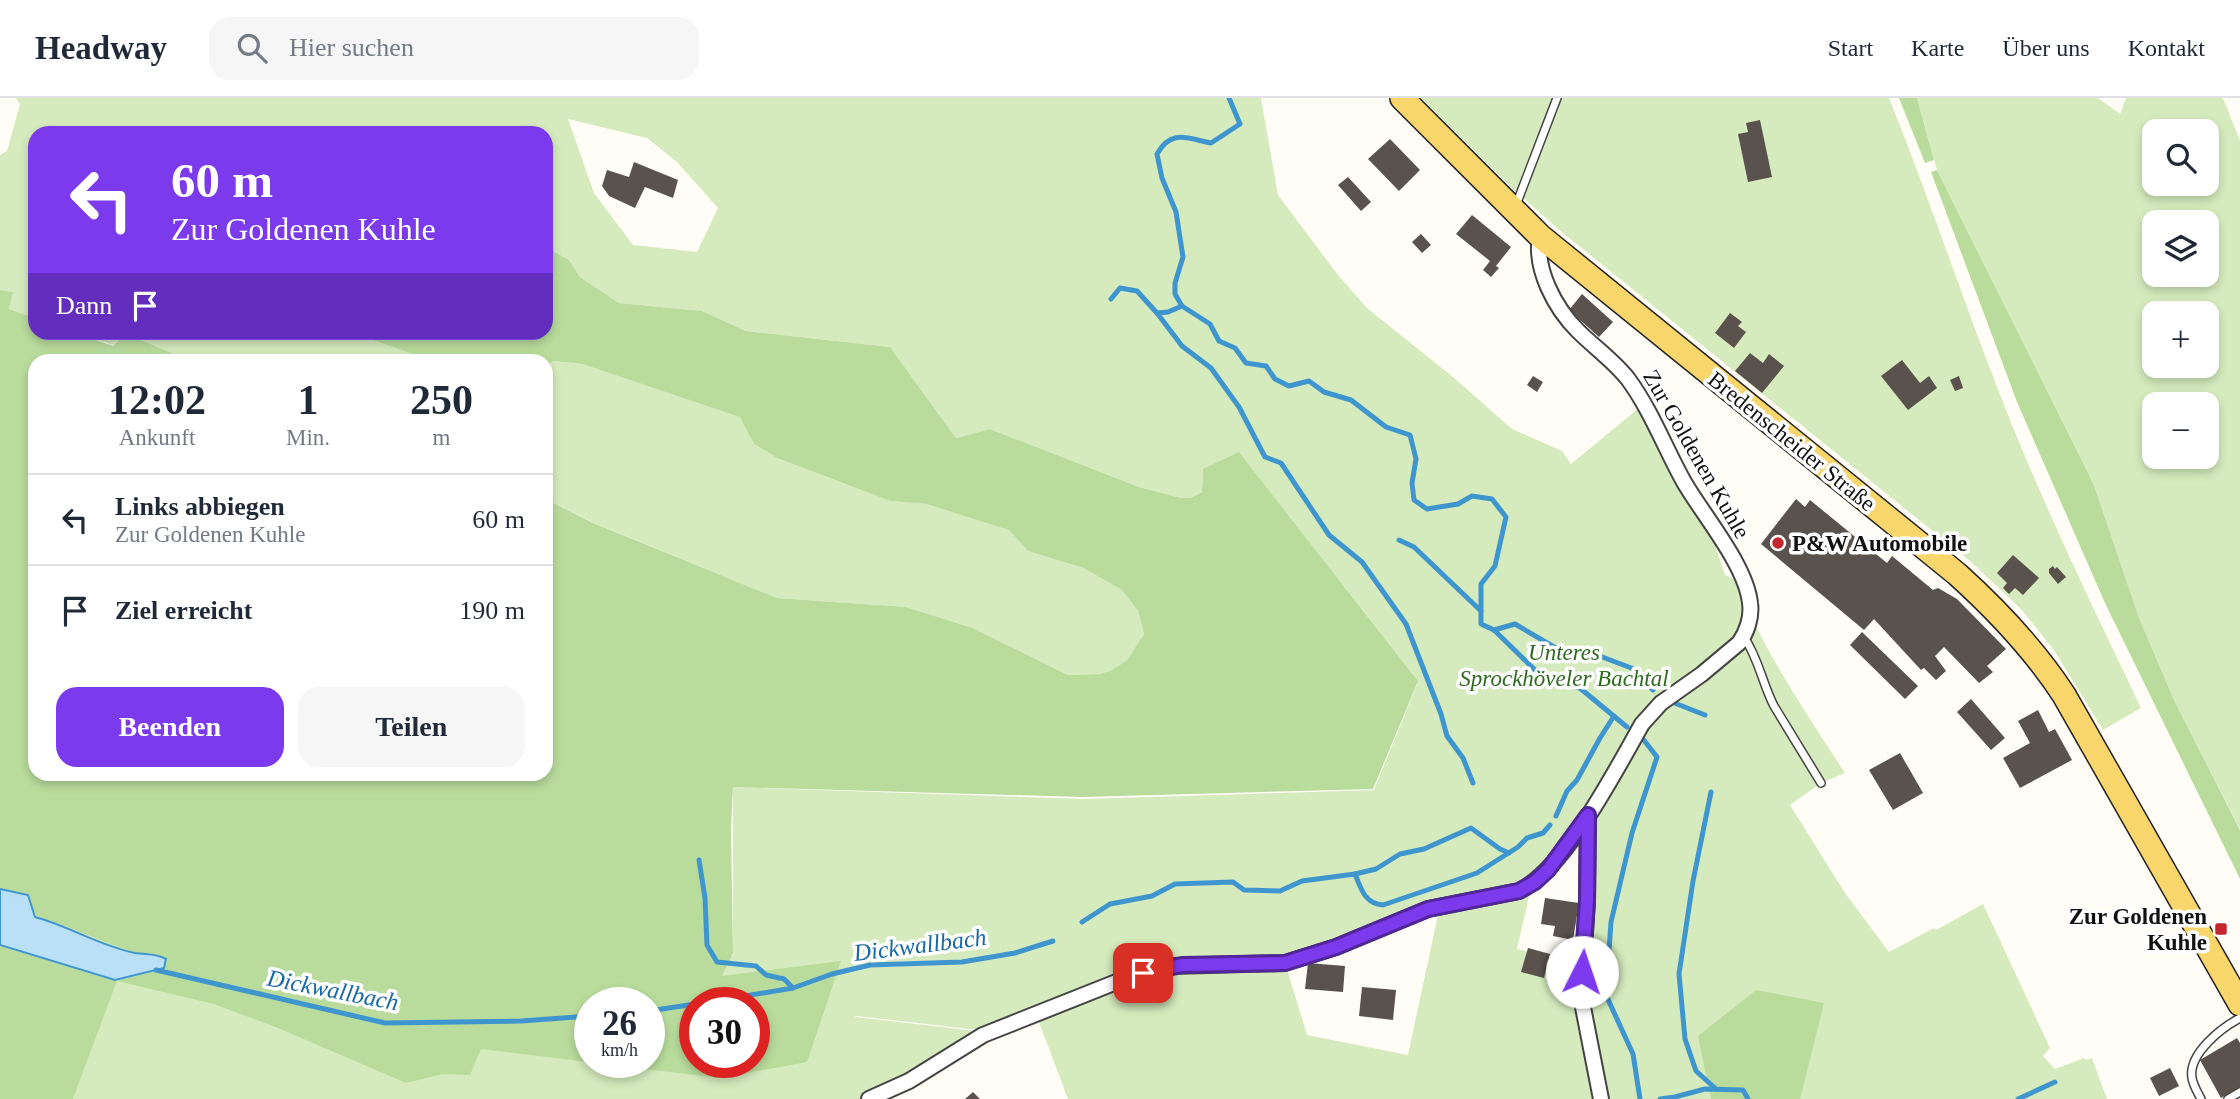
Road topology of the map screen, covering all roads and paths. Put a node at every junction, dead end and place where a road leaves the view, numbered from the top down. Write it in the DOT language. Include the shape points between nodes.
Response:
graph roads {
  1 [pos="1402,98"];
  2 [pos="1557,98"];
  3 [pos="1514,210"];
  4 [pos="1540,236"];
  5 [pos="1744,637"];
  6 [pos="1821,783"];
  7 [pos="1588,815"];
  8 [pos="2240,1004"];
  9 [pos="2240,1018"];
  10 [pos="2240,1092"];
  11 [pos="869,1099"];
  12 [pos="1601,1099"];
  13 [pos="2201,1099"];
  14 [pos="2228,1099"];
  1 -- 3 [label="main road, Bredenscheider Straße"];
  2 -- 3 [label="lane"];
  3 -- 4 [label="main road, Bredenscheider Straße"];
  4 -- 5 [label="street, Zur Goldenen Kuhle" via="1539,258 1550,291 1573,325 1634,388 1685,484 1733,560 1750,602"];
  4 -- 8 [label="main road, Bredenscheider Straße" via="1957,574 2017,631 2064,695"];
  5 -- 6 [label="lane" via="1756,656 1767,693"];
  5 -- 7 [label="street" via="1654,709"];
  7 -- 11 [label="street" via="1548,870 1519,891 1428,909 1285,963 1172,966 1129,977 978,1037 909,1081"];
  7 -- 12 [label="street" via="1581,997"];
  9 -- 13 [label="lane" via="2226,1025 2195,1058 2192,1077"];
  10 -- 14 [label="lane"];
}
